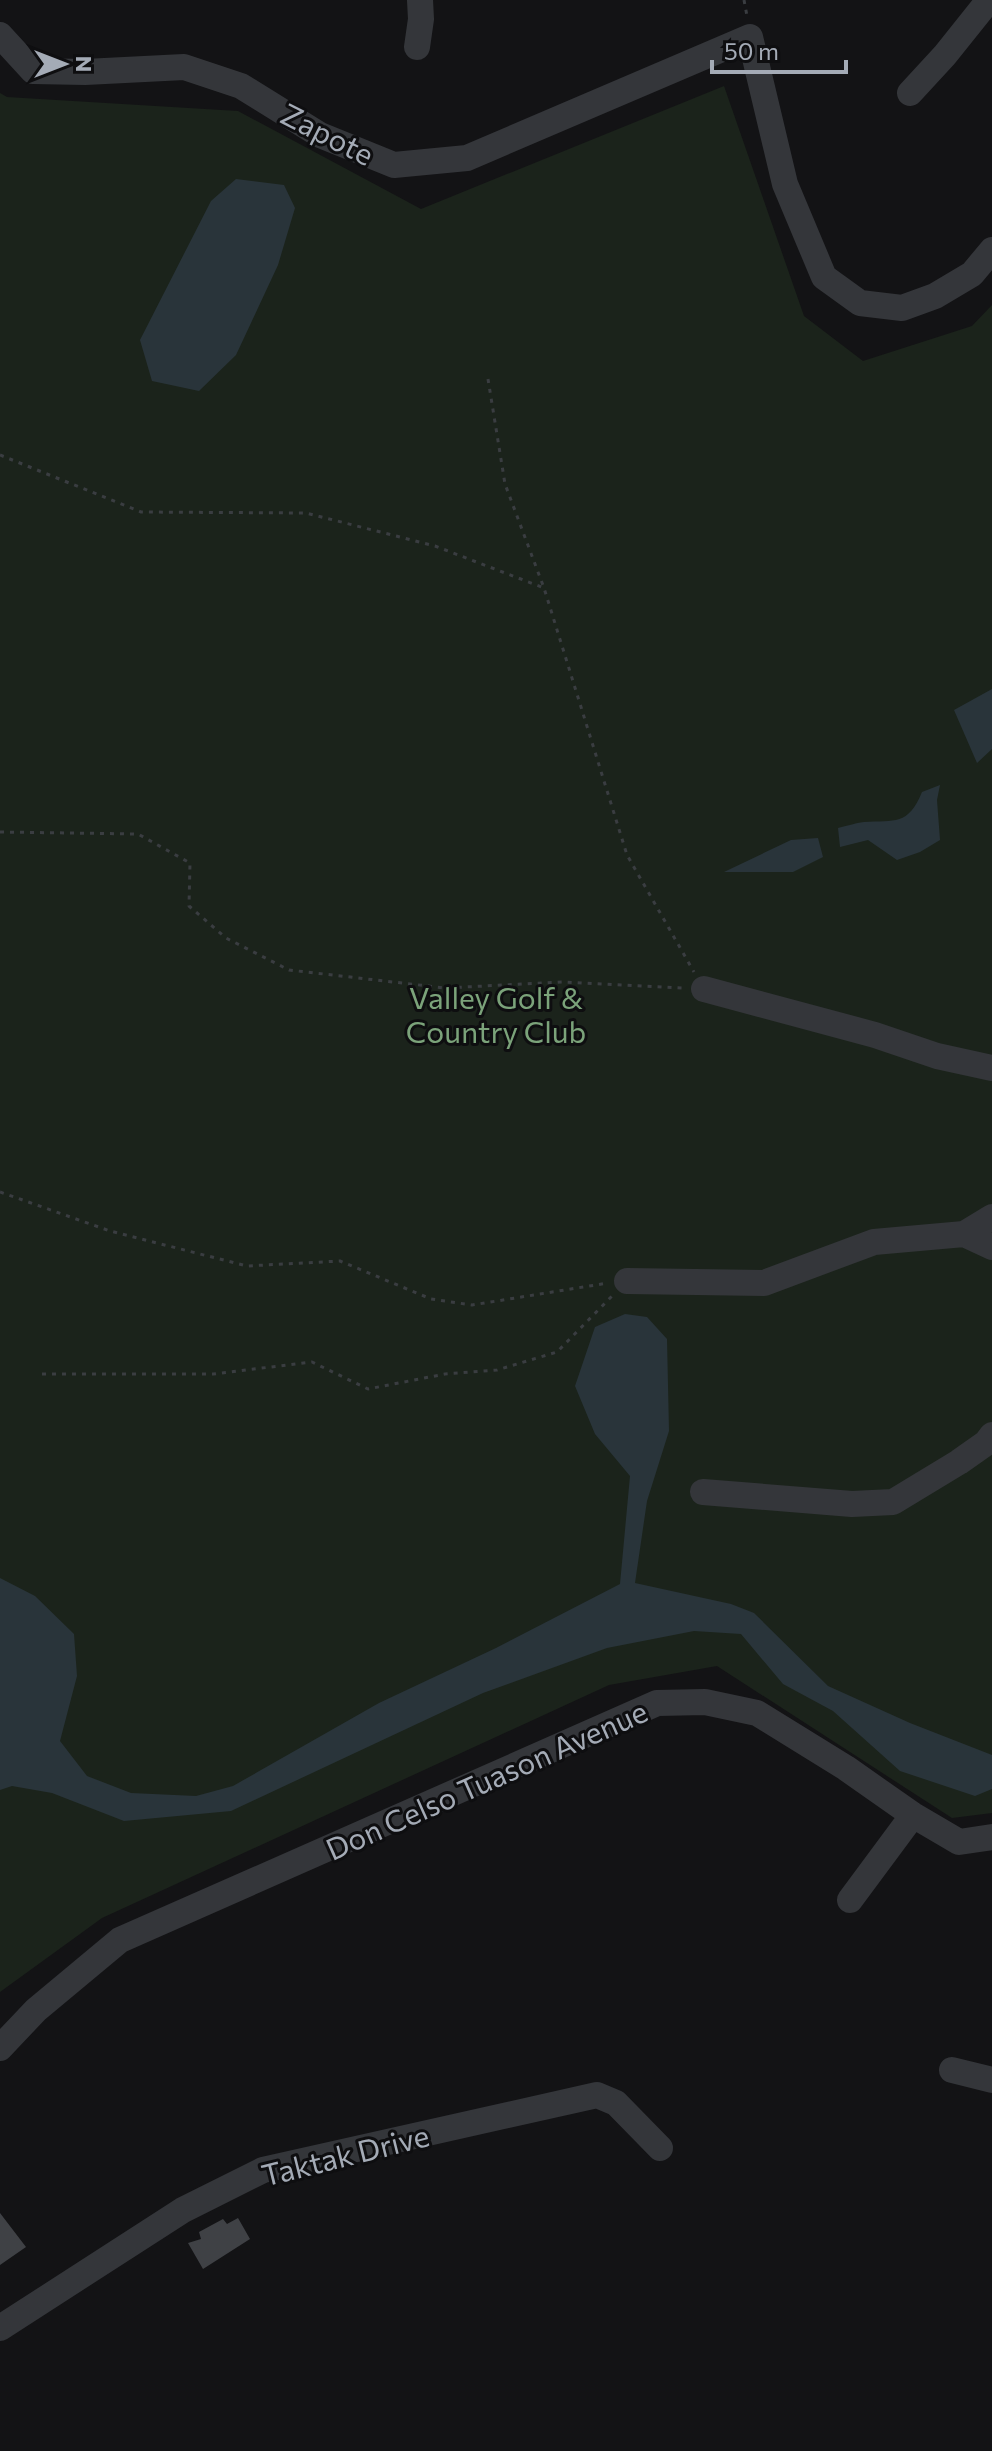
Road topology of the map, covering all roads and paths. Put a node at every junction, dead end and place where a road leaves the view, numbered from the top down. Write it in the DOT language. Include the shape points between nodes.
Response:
graph roads {
  1 [pos="420,0"];
  2 [pos="989,0"];
  3 [pos="0,35"];
  4 [pos="417,47"];
  5 [pos="910,93"];
  6 [pos="992,250"];
  7 [pos="488,379"];
  8 [pos="0,455"];
  9 [pos="544,588"];
  10 [pos="0,832"];
  11 [pos="704,989"];
  12 [pos="992,1068"];
  13 [pos="0,1192"];
  14 [pos="992,1217"];
  15 [pos="964,1234"];
  16 [pos="992,1247"];
  17 [pos="627,1281"];
  18 [pos="42,1374"];
  19 [pos="992,1435"];
  20 [pos="703,1492"];
  21 [pos="913,1815"];
  22 [pos="992,1837"];
  23 [pos="850,1900"];
  24 [pos="0,2048"];
  25 [pos="952,2070"];
  26 [pos="992,2080"];
  27 [pos="660,2148"];
  28 [pos="0,2328"];
  1 -- 4 [label="street"];
  2 -- 5 [label="street"];
  3 -- 6 [label="street, Zapote" via="33,71 184,67 241,86 320,135 394,165 467,158 750,37 785,184 824,277 860,303 902,308 972,274"];
  7 -- 9 [label="path" via="505,484"];
  8 -- 9 [label="path" via="141,512 306,513 435,546"];
  9 -- 11 [label="path" via="627,855"];
  10 -- 11 [label="path" via="138,834 190,863 189,906 226,938 289,970 445,988 563,982"];
  11 -- 12 [label="street"];
  13 -- 17 [label="path" via="110,1231 247,1266 340,1261 431,1299 472,1305"];
  14 -- 15 [label="street"];
  15 -- 16 [label="street"];
  15 -- 17 [label="street" via="874,1242 764,1283"];
  17 -- 18 [label="path" via="557,1352 497,1370 368,1389 312,1362 213,1374"];
  19 -- 20 [label="street" via="893,1502 852,1504"];
  21 -- 22 [label="street, Don Celso Tuason Avenue" via="959,1842"];
  21 -- 23 [label="street"];
  21 -- 24 [label="street, Don Celso Tuason Avenue" via="757,1713 705,1702 657,1703 120,1940 36,2010"];
  25 -- 26 [label="street"];
  27 -- 28 [label="street, Taktak Drive" via="616,2103 597,2095 263,2170 183,2210"];
}
